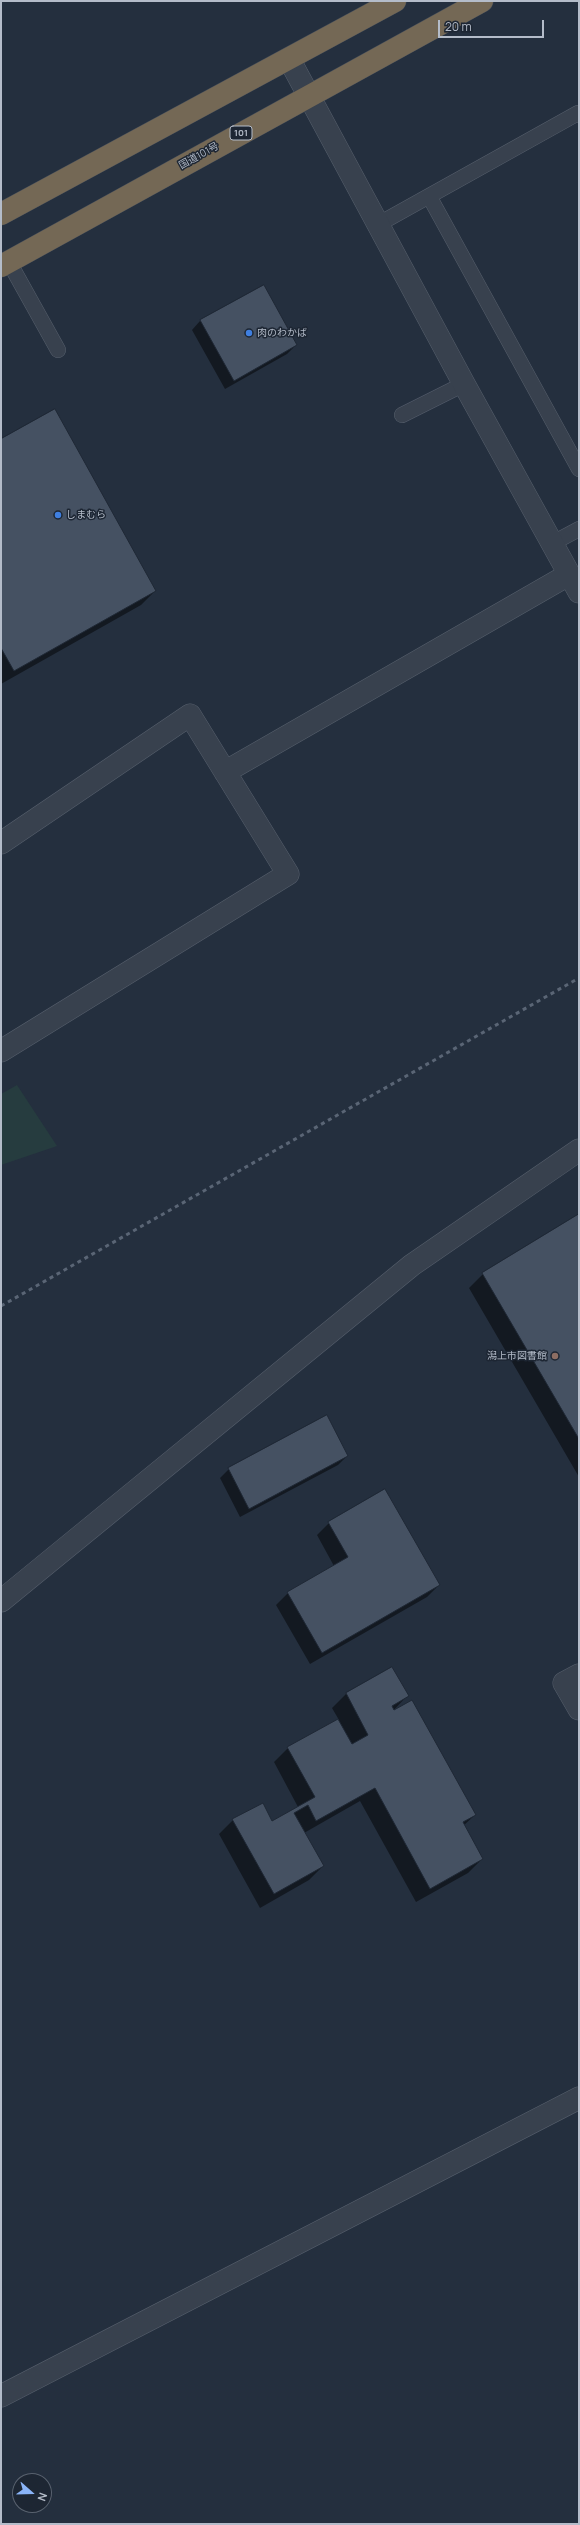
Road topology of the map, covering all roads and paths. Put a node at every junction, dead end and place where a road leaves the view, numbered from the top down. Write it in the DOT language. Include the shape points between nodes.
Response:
graph roads {
  1 [pos="394,1"];
  2 [pos="482,1"];
  3 [pos="289,59"];
  4 [pos="307,96"];
  5 [pos="579,113"];
  6 [pos="429,196"];
  7 [pos="1,214"];
  8 [pos="377,225"];
  9 [pos="5,264"];
  10 [pos="58,350"];
  11 [pos="464,384"];
  12 [pos="402,415"];
  13 [pos="579,469"];
  14 [pos="579,529"];
  15 [pos="551,544"];
  16 [pos="573,583"];
  17 [pos="225,772"];
  18 [pos="1,843"];
  19 [pos="1,1051"];
  20 [pos="579,1150"];
  21 [pos="1,1601"];
  22 [pos="579,1675"];
  23 [pos="579,1709"];
  24 [pos="579,2098"];
  25 [pos="1,2396"];
  1 -- 3 [label="highway"];
  2 -- 4 [label="highway, 国道101号 / 101"];
  3 -- 4 [label="street"];
  3 -- 7 [label="highway"];
  4 -- 8 [label="street"];
  4 -- 9 [label="highway, 国道101号 / 101"];
  5 -- 6 [label="lane"];
  6 -- 8 [label="lane"];
  6 -- 13 [label="lane"];
  8 -- 11 [label="street"];
  9 -- 10 [label="lane"];
  11 -- 12 [label="lane"];
  11 -- 15 [label="street"];
  14 -- 15 [label="lane"];
  15 -- 16 [label="street"];
  16 -- 17 [label="street"];
  17 -- 18 [label="street" via="190,715"];
  17 -- 19 [label="street" via="288,874"];
  20 -- 21 [label="street" via="412,1265"];
  22 -- 23 [label="street" via="564,1683"];
  24 -- 25 [label="street"];
}
